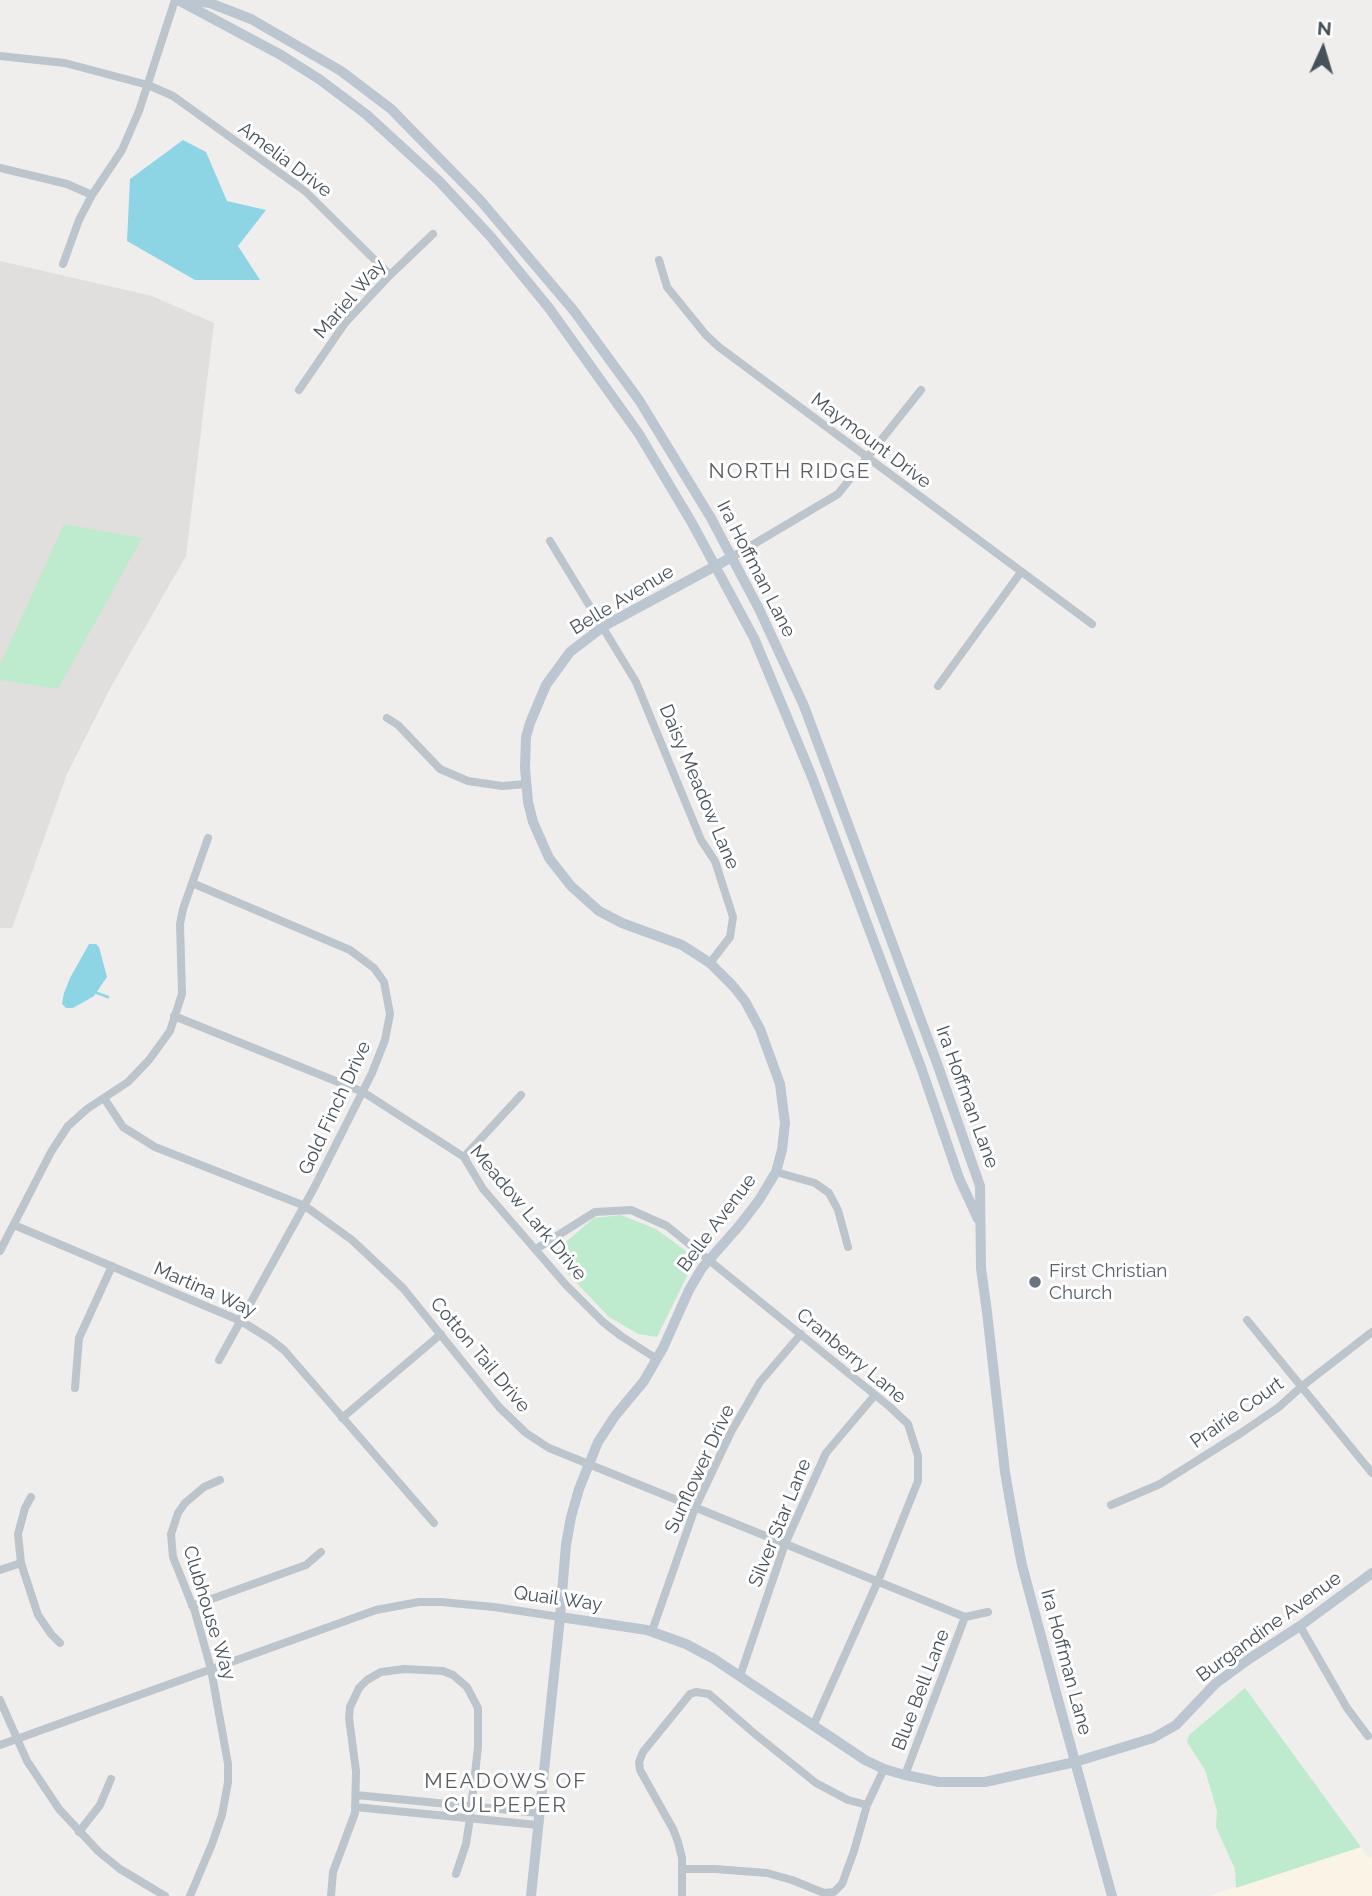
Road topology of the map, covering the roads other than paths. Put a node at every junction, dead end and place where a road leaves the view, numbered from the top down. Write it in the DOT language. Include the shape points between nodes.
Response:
graph roads {
  1 [pos="176,0"];
  2 [pos="188,0"];
  3 [pos="0,56"];
  4 [pos="148,85"];
  5 [pos="0,168"];
  6 [pos="92,195"];
  7 [pos="433,234"];
  8 [pos="659,260"];
  9 [pos="63,264"];
  10 [pos="390,275"];
  11 [pos="299,390"];
  12 [pos="921,390"];
  13 [pos="868,458"];
  14 [pos="550,541"];
  15 [pos="732,557"];
  16 [pos="714,567"];
  17 [pos="1021,572"];
  18 [pos="1092,624"];
  19 [pos="604,626"];
  20 [pos="938,686"];
  21 [pos="387,718"];
  22 [pos="526,784"];
  23 [pos="208,838"];
  24 [pos="192,883"];
  25 [pos="710,963"];
  26 [pos="174,1016"];
  27 [pos="363,1092"];
  28 [pos="521,1095"];
  29 [pos="104,1098"];
  30 [pos="464,1157"];
  31 [pos="776,1172"];
  32 [pos="305,1206"];
  33 [pos="14,1225"];
  34 [pos="981,1225"];
  35 [pos="848,1247"];
  36 [pos="536,1249"];
  37 [pos="0,1251"];
  38 [pos="710,1260"];
  39 [pos="112,1266"];
  40 [pos="1247,1320"];
  41 [pos="240,1321"];
  42 [pos="1372,1332"];
  43 [pos="440,1334"];
  44 [pos="801,1334"];
  45 [pos="657,1359"];
  46 [pos="219,1360"];
  47 [pos="1301,1387"];
  48 [pos="75,1388"];
  49 [pos="876,1395"];
  50 [pos="342,1418"];
  51 [pos="588,1466"];
  52 [pos="1372,1473"];
  53 [pos="220,1480"];
  54 [pos="31,1497"];
  55 [pos="1111,1504"];
  56 [pos="695,1508"];
  57 [pos="434,1524"];
  58 [pos="785,1544"];
  59 [pos="321,1552"];
  60 [pos="21,1563"];
  61 [pos="0,1570"];
  62 [pos="1372,1573"];
  63 [pos="878,1581"];
  64 [pos="192,1606"];
  65 [pos="988,1612"];
  66 [pos="965,1616"];
  67 [pos="560,1617"];
  68 [pos="1300,1626"];
  69 [pos="652,1631"];
  70 [pos="60,1643"];
  71 [pos="211,1669"];
  72 [pos="740,1676"];
  73 [pos="0,1700"];
  74 [pos="813,1726"];
  75 [pos="1368,1735"];
  76 [pos="16,1739"];
  77 [pos="0,1745"];
  78 [pos="1075,1762"];
  79 [pos="884,1769"];
  80 [pos="905,1775"];
  81 [pos="111,1779"];
  82 [pos="356,1795"];
  83 [pos="867,1805"];
  84 [pos="471,1806"];
  85 [pos="355,1807"];
  86 [pos="539,1813"];
  87 [pos="470,1818"];
  88 [pos="538,1825"];
  89 [pos="79,1832"];
  90 [pos="682,1869"];
  91 [pos="456,1874"];
  92 [pos="165,1896"];
  93 [pos="190,1896"];
  94 [pos="331,1896"];
  95 [pos="531,1896"];
  96 [pos="682,1896"];
  97 [pos="1112,1896"];
  1 -- 4 [label="street"];
  1 -- 16 [label="main road, Ira Hoffman Lane" via="281,55 348,100 478,222 549,309 639,434"];
  2 -- 15 [label="main road, Ira Hoffman Lane" via="251,19 341,71 391,110 480,200 574,311 639,400"];
  3 -- 4 [label="street, Amelia Drive" via="65,64"];
  4 -- 6 [label="street" via="122,150"];
  4 -- 10 [label="street, Amelia Drive" via="173,96 305,191"];
  5 -- 6 [label="street" via="67,184"];
  6 -- 9 [label="street"];
  7 -- 10 [label="street, Mariel Way"];
  8 -- 13 [label="street, Maymount Drive" via="667,287 712,341"];
  10 -- 11 [label="street, Mariel Way" via="345,323"];
  12 -- 13 [label="street, Belle Avenue"];
  13 -- 15 [label="street, Belle Avenue" via="832,499"];
  13 -- 17 [label="street, Maymount Drive"];
  14 -- 19 [label="street, Daisy Meadow Lane"];
  15 -- 16 [label="main road, Belle Avenue"];
  15 -- 34 [label="main road, Ira Hoffman Lane" via="804,706 934,1053 981,1186"];
  16 -- 19 [label="main road, Belle Avenue"];
  16 -- 34 [label="main road, Ira Hoffman Lane" via="754,638 812,777 959,1178"];
  17 -- 18 [label="street, Maymount Drive"];
  17 -- 20 [label="street"];
  19 -- 22 [label="main road, Belle Avenue" via="570,652 546,685 526,737"];
  19 -- 25 [label="street, Daisy Meadow Lane" via="636,682 727,895 733,917 730,937"];
  21 -- 22 [label="street" via="440,769 468,781"];
  22 -- 25 [label="main road, Belle Avenue" via="541,843 571,886 609,917 682,945"];
  23 -- 24 [label="street"];
  24 -- 26 [label="street" via="180,924 182,995"];
  24 -- 27 [label="street, Gold Finch Drive" via="351,950 374,968 384,982 390,1014 385,1040"];
  25 -- 31 [label="main road, Belle Avenue" via="753,1014 780,1084 785,1123"];
  26 -- 27 [label="street, Meadow Lark Drive"];
  26 -- 29 [label="street" via="170,1031 149,1060"];
  27 -- 30 [label="street, Meadow Lark Drive"];
  27 -- 32 [label="street, Gold Finch Drive"];
  28 -- 30 [label="street"];
  29 -- 32 [label="street, Cotton Tail Drive" via="123,1127 155,1147"];
  29 -- 33 [label="street" via="68,1126"];
  30 -- 36 [label="street, Meadow Lark Drive" via="483,1189"];
  31 -- 35 [label="street" via="815,1183 828,1193"];
  31 -- 38 [label="main road, Belle Avenue"];
  32 -- 41 [label="street, Gold Finch Drive"];
  32 -- 43 [label="street, Cotton Tail Drive" via="352,1240 403,1288"];
  33 -- 37 [label="street"];
  33 -- 39 [label="street, Martina Way"];
  34 -- 78 [label="main road, Ira Hoffman Lane" via="981,1268 1005,1472 1023,1565"];
  36 -- 38 [label="street, Cranberry Lane" via="595,1212 631,1210 667,1226"];
  36 -- 45 [label="street, Meadow Lark Drive" via="603,1322"];
  38 -- 44 [label="street, Cranberry Lane"];
  38 -- 45 [label="main road, Belle Avenue" via="688,1290"];
  39 -- 41 [label="street, Martina Way"];
  39 -- 48 [label="street" via="79,1338"];
  40 -- 47 [label="street"];
  41 -- 46 [label="street, Gold Finch Drive"];
  41 -- 50 [label="street, Martina Way" via="284,1350"];
  42 -- 47 [label="street, Prairie Court"];
  43 -- 50 [label="street"];
  43 -- 51 [label="street, Cotton Tail Drive" via="526,1433"];
  44 -- 49 [label="street, Cranberry Lane"];
  44 -- 56 [label="street, Sunflower Drive" via="760,1382"];
  45 -- 51 [label="main road, Belle Avenue" via="607,1427"];
  47 -- 52 [label="street"];
  47 -- 55 [label="street, Prairie Court" via="1279,1407 1160,1484"];
  49 -- 58 [label="street, Silver Star Lane" via="825,1453"];
  49 -- 63 [label="street, Cranberry Lane" via="908,1424 918,1455 918,1481"];
  50 -- 57 [label="street, Martina Way"];
  51 -- 56 [label="street, Cotton Tail Drive"];
  51 -- 67 [label="main road, Belle Avenue" via="568,1531"];
  53 -- 64 [label="street, Clubhouse Way" via="185,1503 171,1534 173,1557"];
  54 -- 60 [label="street" via="18,1534"];
  56 -- 58 [label="street, Cotton Tail Drive"];
  56 -- 69 [label="street, Sunflower Drive"];
  58 -- 63 [label="street, Cotton Tail Drive"];
  58 -- 72 [label="street, Silver Star Lane"];
  59 -- 64 [label="street" via="306,1565"];
  60 -- 61 [label="street"];
  60 -- 70 [label="street" via="38,1615"];
  62 -- 68 [label="main road, Burgandine Avenue"];
  63 -- 66 [label="street, Cotton Tail Drive"];
  63 -- 74 [label="street, Cranberry Lane"];
  64 -- 71 [label="street, Clubhouse Way"];
  65 -- 66 [label="street"];
  66 -- 80 [label="street, Blue Bell Lane"];
  67 -- 69 [label="main road, Quail Way"];
  67 -- 71 [label="street, Quail Way" via="441,1602 397,1605"];
  67 -- 86 [label="main road, Belle Avenue"];
  68 -- 75 [label="street" via="1347,1708"];
  68 -- 78 [label="main road, Burgandine Avenue" via="1215,1684 1176,1725 1153,1738"];
  69 -- 72 [label="main road, Quail Way" via="686,1643"];
  71 -- 76 [label="street, Quail Way"];
  71 -- 93 [label="street, Clubhouse Way" via="228,1782 222,1815"];
  72 -- 74 [label="main road, Quail Way"];
  73 -- 76 [label="street"];
  74 -- 79 [label="main road, Quail Way"];
  76 -- 77 [label="street, Quail Way"];
  76 -- 89 [label="street" via="42,1785"];
  78 -- 80 [label="main road, Quail Way" via="985,1782 939,1782"];
  78 -- 97 [label="main road, Ira Hoffman Lane"];
  79 -- 80 [label="main road, Quail Way"];
  79 -- 83 [label="street"];
  81 -- 89 [label="street" via="100,1805"];
  82 -- 84 [label="street"];
  82 -- 84 [label="street" via="349,1718 354,1697 367,1680 381,1672 424,1669 443,1671 461,1681 478,1708"];
  82 -- 85 [label="street"];
  83 -- 90 [label="street" via="842,1884 834,1892 824,1893 767,1873"];
  83 -- 90 [label="street" via="816,1783 712,1696 696,1692 686,1698 639,1762 673,1829"];
  84 -- 86 [label="street"];
  84 -- 87 [label="street"];
  85 -- 87 [label="street"];
  85 -- 94 [label="street" via="333,1872"];
  86 -- 88 [label="main road, Belle Avenue"];
  87 -- 88 [label="street"];
  87 -- 91 [label="street"];
  88 -- 95 [label="main road, Belle Avenue"];
  89 -- 92 [label="street" via="120,1869"];
  90 -- 96 [label="street"];
}
